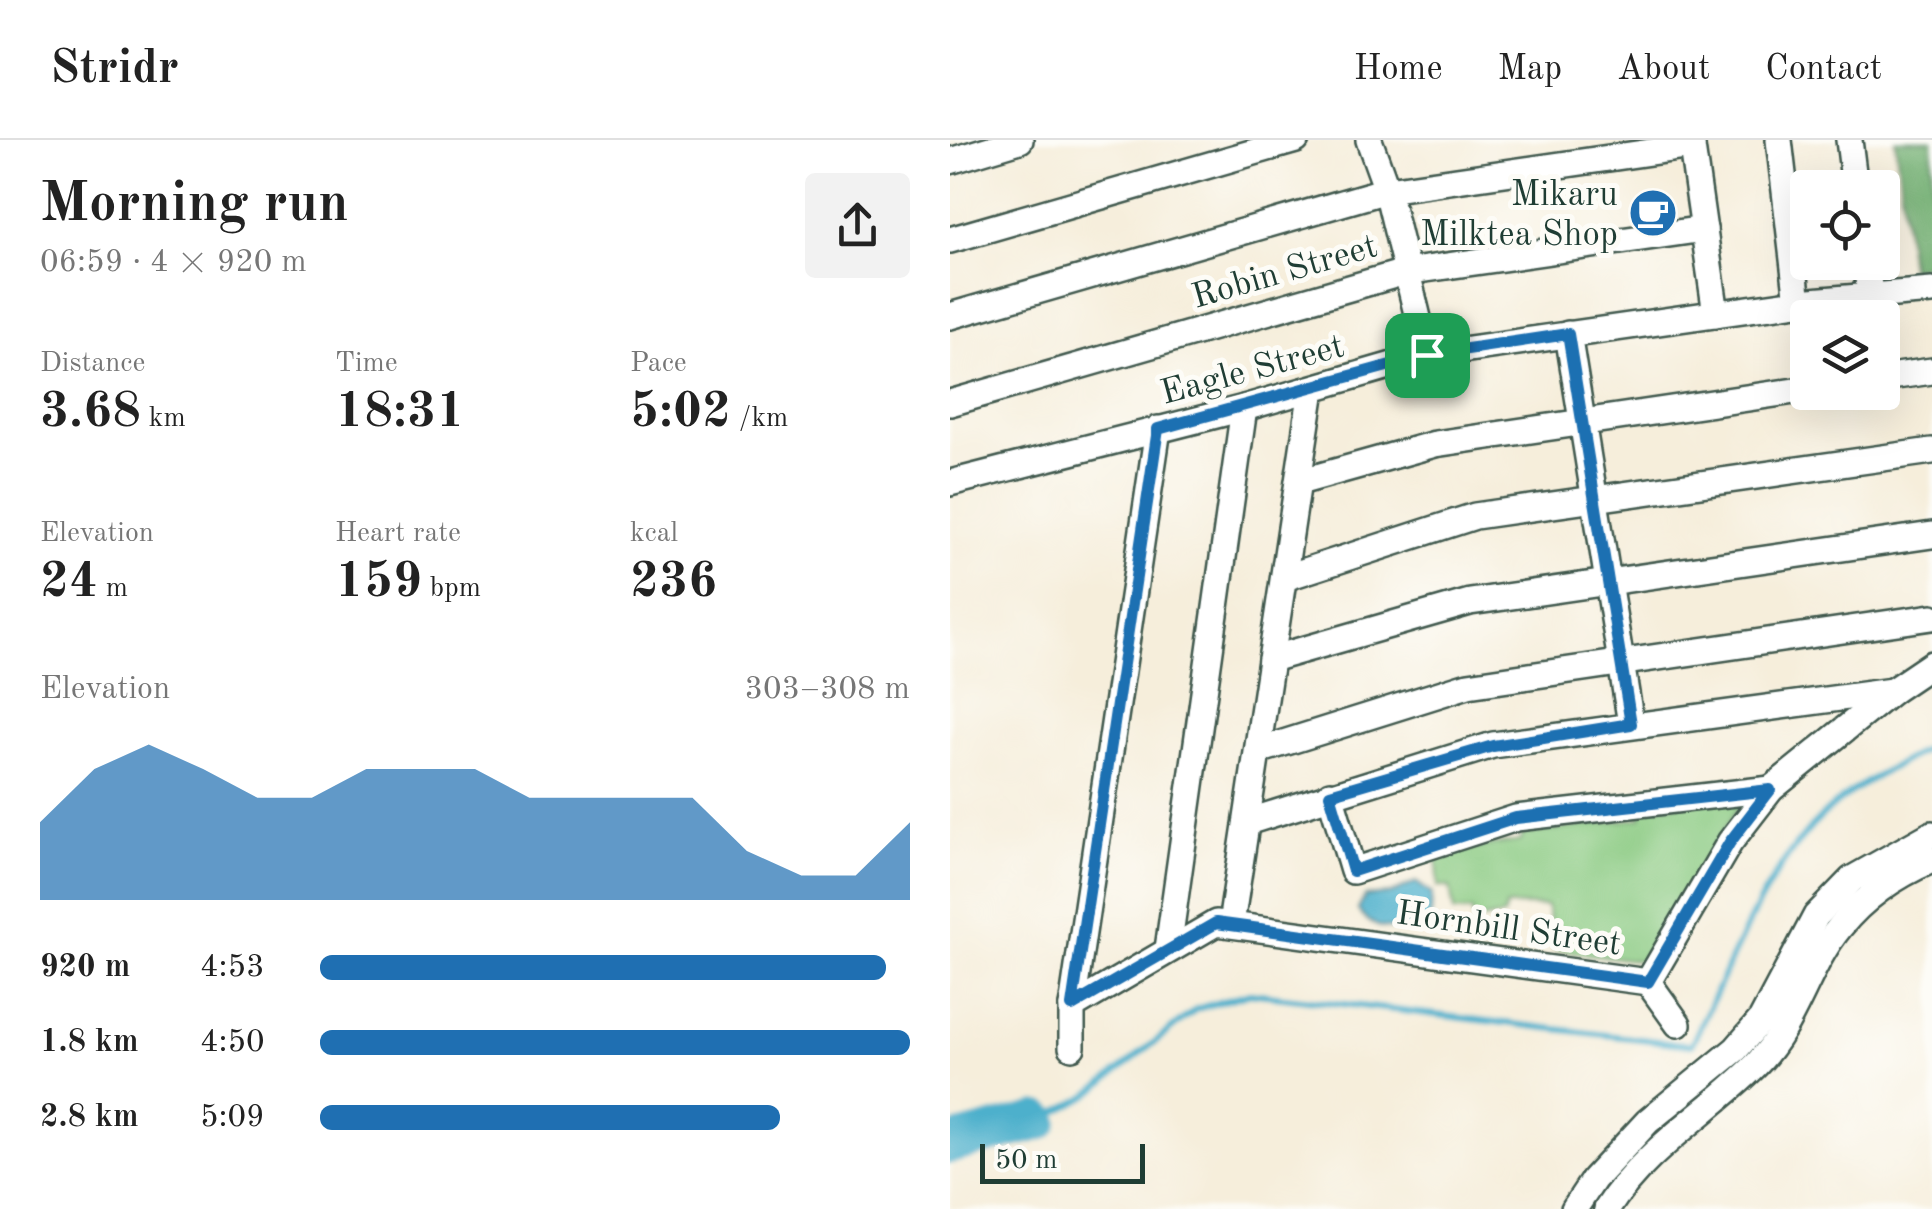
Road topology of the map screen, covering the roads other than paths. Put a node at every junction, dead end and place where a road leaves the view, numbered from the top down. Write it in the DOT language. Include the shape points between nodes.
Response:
graph roads {
  1 [pos="1020,140"];
  2 [pos="1296,140"];
  3 [pos="1369,140"];
  4 [pos="1779,140"];
  5 [pos="1849,140"];
  6 [pos="1692,143"];
  7 [pos="950,161"];
  8 [pos="1853,170"];
  9 [pos="1387,190"];
  10 [pos="1704,229"];
  11 [pos="950,240"];
  12 [pos="1406,272"];
  13 [pos="1868,280"];
  14 [pos="1932,291"];
  15 [pos="1870,295"];
  16 [pos="1798,300"];
  17 [pos="1819,300"];
  18 [pos="1790,303"];
  19 [pos="1716,314"];
  20 [pos="950,316"];
  21 [pos="1568,334"];
  22 [pos="1427,355"];
  23 [pos="1932,371"];
  24 [pos="1900,375"];
  25 [pos="1312,389"];
  26 [pos="1790,391"];
  27 [pos="950,403"];
  28 [pos="1244,408"];
  29 [pos="1582,420"];
  30 [pos="1158,429"];
  31 [pos="1932,451"];
  32 [pos="1299,482"];
  33 [pos="950,483"];
  34 [pos="1594,497"];
  35 [pos="1932,535"];
  36 [pos="1284,578"];
  37 [pos="1607,580"];
  38 [pos="1932,617"];
  39 [pos="1272,660"];
  40 [pos="1622,661"];
  41 [pos="1932,664"];
  42 [pos="1892,691"];
  43 [pos="1631,724"];
  44 [pos="1258,751"];
  45 [pos="1770,790"];
  46 [pos="1330,794"];
  47 [pos="1247,822"];
  48 [pos="1932,834"];
  49 [pos="1932,860"];
  50 [pos="1231,924"];
  51 [pos="1168,949"];
  52 [pos="1648,982"];
  53 [pos="1072,1006"];
  54 [pos="1678,1024"];
  55 [pos="1072,1046"];
  56 [pos="1574,1209"];
  57 [pos="1607,1209"];
  1 -- 7 [label="street"];
  2 -- 11 [label="street"];
  3 -- 9 [label="street"];
  4 -- 16 [label="street"];
  5 -- 8 [label="street"];
  6 -- 9 [label="street"];
  6 -- 10 [label="street"];
  9 -- 12 [label="street"];
  9 -- 20 [label="street"];
  10 -- 12 [label="street, Robin Street"];
  10 -- 19 [label="street"];
  12 -- 22 [label="street"];
  12 -- 27 [label="street, Robin Street"];
  13 -- 15 [label="street"];
  14 -- 15 [label="street, Eagle Street"];
  15 -- 17 [label="street, Eagle Street"];
  18 -- 19 [label="street, Eagle Street"];
  19 -- 21 [label="street, Eagle Street"];
  21 -- 22 [label="street, Eagle Street"];
  21 -- 29 [label="street"];
  22 -- 25 [label="street, Eagle Street"];
  23 -- 24 [label="street"];
  25 -- 28 [label="street, Eagle Street"];
  25 -- 32 [label="street"];
  26 -- 29 [label="street"];
  28 -- 30 [label="street, Eagle Street"];
  28 -- 51 [label="street"];
  29 -- 32 [label="street" via="1435,444"];
  29 -- 34 [label="street"];
  30 -- 33 [label="street, Eagle Street"];
  30 -- 53 [label="street"];
  31 -- 34 [label="street"];
  32 -- 36 [label="street"];
  34 -- 36 [label="street" via="1476,516"];
  34 -- 37 [label="street"];
  35 -- 37 [label="street"];
  36 -- 39 [label="street"];
  37 -- 39 [label="street" via="1470,602"];
  37 -- 40 [label="street"];
  38 -- 40 [label="street"];
  39 -- 44 [label="street"];
  40 -- 43 [label="street"];
  40 -- 44 [label="street" via="1468,685"];
  41 -- 42 [label="street, Hornbill Street"];
  42 -- 43 [label="street"];
  42 -- 45 [label="street, Hornbill Street"];
  43 -- 46 [label="street" via="1493,746"];
  44 -- 47 [label="street"];
  45 -- 46 [label="street" via="1516,818 1353,871"];
  45 -- 52 [label="street, Hornbill Street" via="1730,842"];
  46 -- 47 [label="street"];
  47 -- 50 [label="street"];
  48 -- 56 [label="street" via="1852,879 1816,916 1761,1020 1722,1062 1648,1121"];
  49 -- 57 [label="street" via="1888,883 1838,930 1780,1036 1665,1142"];
  50 -- 51 [label="street, Hornbill Street" via="1207,926"];
  50 -- 52 [label="street, Hornbill Street"];
  51 -- 53 [label="street, Hornbill Street"];
  52 -- 54 [label="street"];
  53 -- 55 [label="street"];
}
